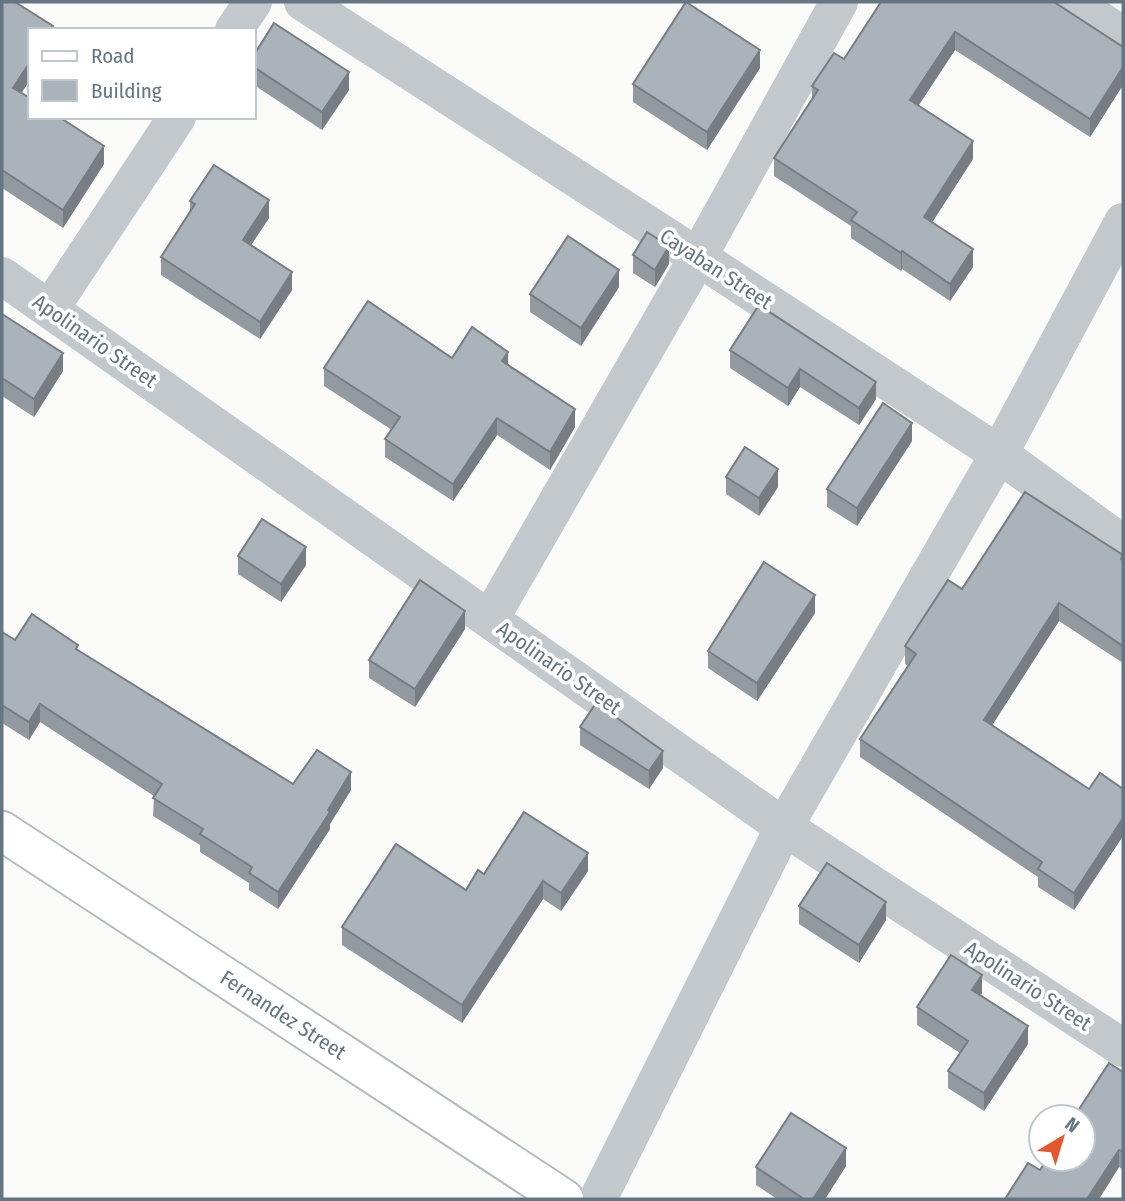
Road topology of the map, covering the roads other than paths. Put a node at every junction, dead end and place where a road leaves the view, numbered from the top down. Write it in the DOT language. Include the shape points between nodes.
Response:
graph roads {
  1 [pos="253,2"];
  2 [pos="303,2"];
  3 [pos="839,2"];
  4 [pos="1073,2"];
  5 [pos="235,28"];
  6 [pos="1123,36"];
  7 [pos="176,119"];
  8 [pos="1123,222"];
  9 [pos="698,257"];
  10 [pos="2,276"];
  11 [pos="50,309"];
  12 [pos="999,454"];
  13 [pos="1123,544"];
  14 [pos="490,619"];
  15 [pos="784,827"];
  16 [pos="2,831"];
  17 [pos="1123,1048"];
  18 [pos="564,1199"];
  19 [pos="598,1199"];
  1 -- 5 [label="street"];
  2 -- 9 [label="street, Cayaban Street"];
  3 -- 9 [label="street"];
  4 -- 6 [label="street"];
  7 -- 11 [label="street"];
  8 -- 12 [label="street"];
  9 -- 12 [label="street, Cayaban Street"];
  9 -- 14 [label="street"];
  10 -- 11 [label="street, Apolinario Street"];
  11 -- 14 [label="street, Apolinario Street"];
  12 -- 13 [label="street, Cayaban Street"];
  12 -- 15 [label="street"];
  14 -- 15 [label="street, Apolinario Street"];
  15 -- 17 [label="street, Apolinario Street"];
  15 -- 19 [label="street"];
  16 -- 18 [label="street, Fernandez Street"];
}
